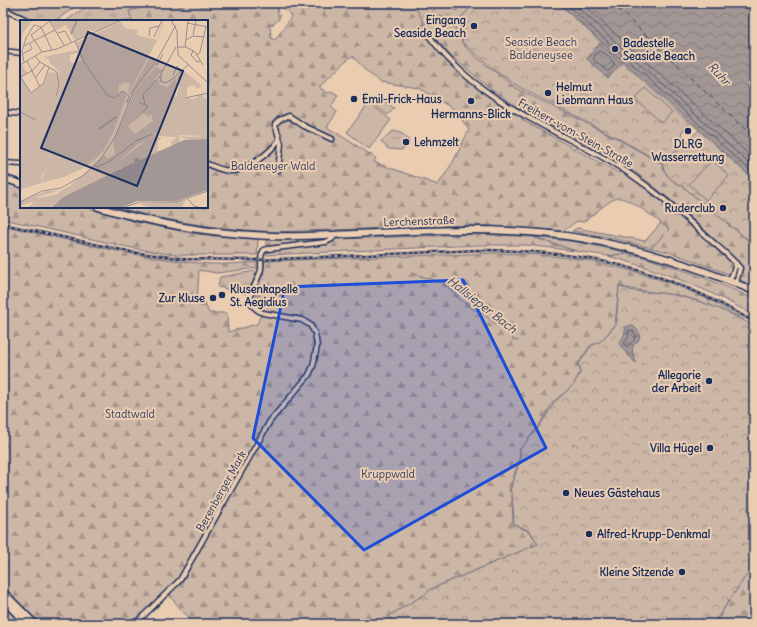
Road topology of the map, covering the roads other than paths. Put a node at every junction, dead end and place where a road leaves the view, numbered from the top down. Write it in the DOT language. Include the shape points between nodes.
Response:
graph roads {
  1 [pos="3,9"];
  2 [pos="27,20"];
  3 [pos="427,33"];
  4 [pos="3,52"];
  5 [pos="20,53"];
  6 [pos="3,112"];
  7 [pos="20,114"];
  8 [pos="332,139"];
  9 [pos="280,140"];
  10 [pos="3,163"];
  11 [pos="20,164"];
  12 [pos="208,164"];
  13 [pos="278,170"];
  14 [pos="3,178"];
  15 [pos="20,184"];
  16 [pos="102,208"];
  17 [pos="336,234"];
  18 [pos="736,263"];
  19 [pos="732,282"];
  20 [pos="754,291"];
  21 [pos="3,592"];
  22 [pos="3,600"];
  23 [pos="27,624"];
  24 [pos="34,624"];
  25 [pos="135,624"];
  1 -- 2 [label="street"];
  3 -- 18 [label="street, Freiherr-vom-Stein-Straße" via="449,60 489,94 524,116 609,161 644,184"];
  4 -- 5 [label="street"];
  6 -- 7 [label="street"];
  8 -- 9 [label="street" via="289,116 275,124"];
  9 -- 12 [label="street" via="257,161 236,170 229,171"];
  9 -- 13 [label="street"];
  10 -- 11 [label="street"];
  14 -- 15 [label="main road"];
  16 -- 17 [label="main road, Lerchenstraße" via="190,228 222,232 274,236"];
  17 -- 19 [label="main road, Lerchenstraße" via="464,230 530,232 630,249 681,263"];
  17 -- 25 [label="street, Berenberger Mark" via="326,242 264,250 261,255 259,276 250,294 252,303 258,311 302,320 310,325 316,337 315,360 309,375 270,421 180,580"];
  18 -- 19 [label="street"];
  18 -- 19 [label="street" via="740,268"];
  19 -- 20 [label="main road"];
  21 -- 24 [label="main road"];
  22 -- 23 [label="main road"];
}
